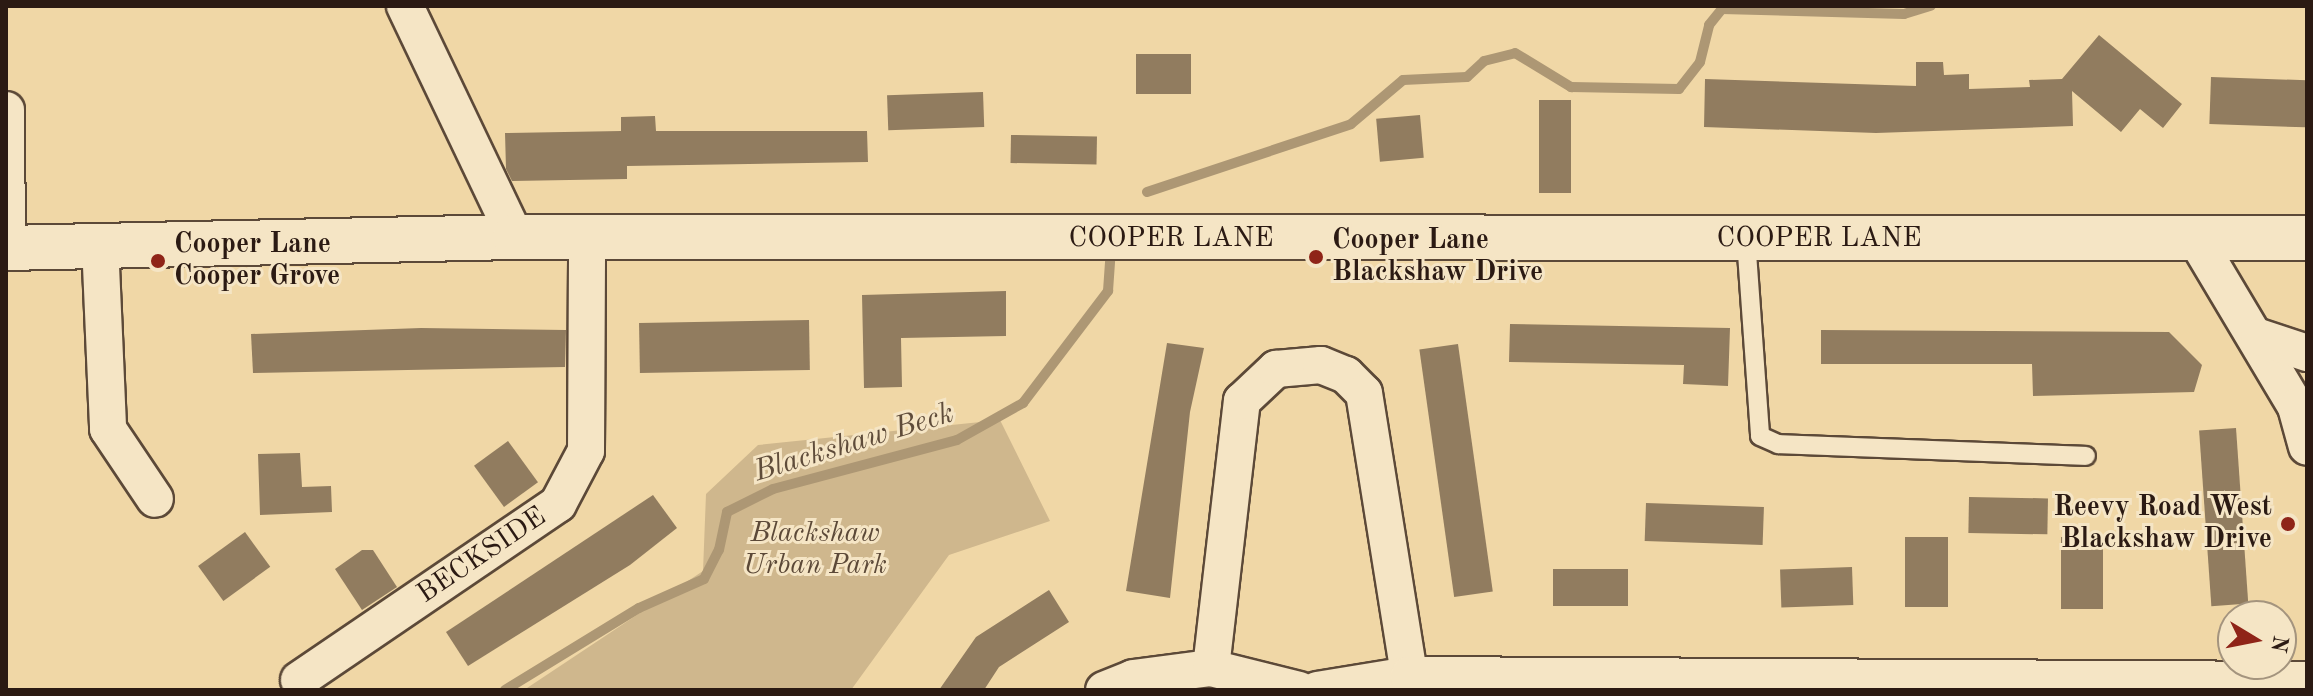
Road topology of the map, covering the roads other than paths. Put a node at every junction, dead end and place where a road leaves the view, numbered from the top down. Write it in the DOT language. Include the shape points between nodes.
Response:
graph roads {
  1 [pos="405,6"];
  2 [pos="6,110"];
  3 [pos="515,237"];
  4 [pos="2307,238"];
  5 [pos="587,239"];
  6 [pos="1746,239"];
  7 [pos="2196,239"];
  8 [pos="100,243"];
  9 [pos="6,248"];
  10 [pos="2259,337"];
  11 [pos="2307,353"];
  12 [pos="2307,447"];
  13 [pos="2086,456"];
  14 [pos="155,499"];
  15 [pos="1211,668"];
  16 [pos="1409,675"];
  17 [pos="299,680"];
  18 [pos="2307,680"];
  19 [pos="2001,684"];
  20 [pos="1104,690"];
  21 [pos="1298,690"];
  22 [pos="1317,690"];
  1 -- 3 [label="street"];
  2 -- 9 [label="street"];
  3 -- 5 [label="main road, COOPER LANE"];
  3 -- 8 [label="main road, COOPER LANE"];
  4 -- 7 [label="main road, COOPER LANE"];
  5 -- 6 [label="main road, COOPER LANE"];
  5 -- 17 [label="street, BECKSIDE" via="586,451 558,504"];
  6 -- 7 [label="main road, COOPER LANE"];
  6 -- 13 [label="lane" via="1760,436 1778,444"];
  7 -- 10 [label="street"];
  8 -- 9 [label="main road, COOPER LANE"];
  8 -- 14 [label="street" via="108,429"];
  10 -- 11 [label="street"];
  10 -- 12 [label="street" via="2296,407"];
  15 -- 16 [label="street" via="1242,401 1276,369 1321,365 1346,375 1364,393"];
  15 -- 20 [label="street" via="1133,678"];
  15 -- 21 [label="street"];
  16 -- 19 [label="street"];
  16 -- 22 [label="street"];
  18 -- 19 [label="street"];
}
